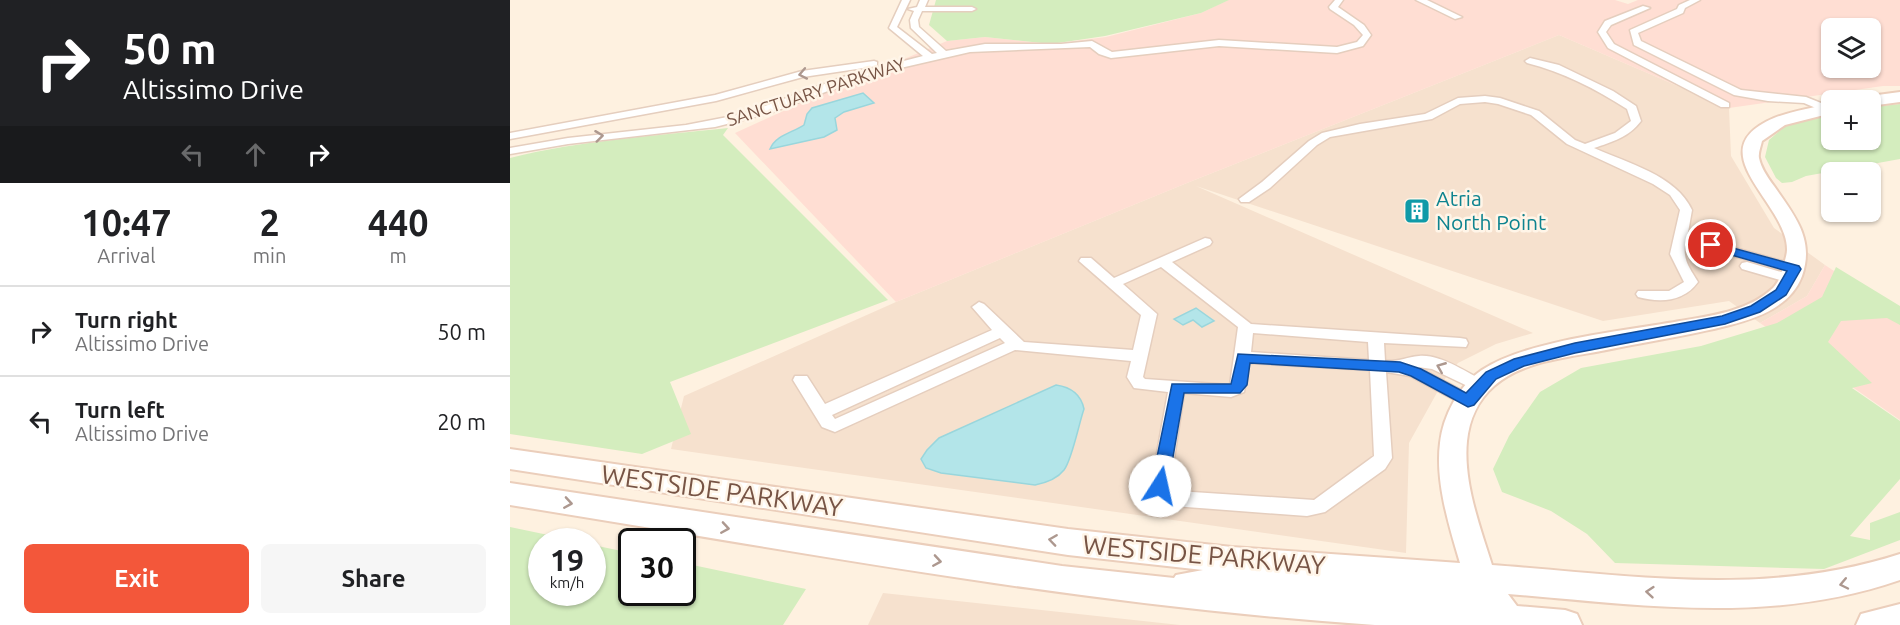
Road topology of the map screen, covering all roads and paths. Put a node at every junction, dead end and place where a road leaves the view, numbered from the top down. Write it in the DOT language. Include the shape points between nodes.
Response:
graph roads {
  1 [pos="906,0"];
  2 [pos="1339,0"];
  3 [pos="1420,0"];
  4 [pos="1696,0"];
  5 [pos="1674,1"];
  6 [pos="922,5"];
  7 [pos="1686,5"];
  8 [pos="972,9"];
  9 [pos="902,10"];
  10 [pos="1671,14"];
  11 [pos="1458,17"];
  12 [pos="934,53"];
  13 [pos="1530,61"];
  14 [pos="1706,78"];
  15 [pos="1680,81"];
  16 [pos="1900,97"];
  17 [pos="1881,100"];
  18 [pos="1725,105"];
  19 [pos="1821,105"];
  20 [pos="1821,110"];
  21 [pos="510,136"];
  22 [pos="1584,148"];
  23 [pos="510,151"];
  24 [pos="1245,199"];
  25 [pos="1205,242"];
  26 [pos="1679,242"];
  27 [pos="1086,261"];
  28 [pos="1162,261"];
  29 [pos="1792,274"];
  30 [pos="1114,283"];
  31 [pos="1643,294"];
  32 [pos="979,307"];
  33 [pos="1246,328"];
  34 [pos="1003,331"];
  35 [pos="1376,337"];
  36 [pos="1460,343"];
  37 [pos="1016,344"];
  38 [pos="1140,356"];
  39 [pos="1243,357"];
  40 [pos="1378,365"];
  41 [pos="801,380"];
  42 [pos="1177,387"];
  43 [pos="1474,394"];
  44 [pos="822,412"];
  45 [pos="510,459"];
  46 [pos="510,494"];
  47 [pos="1900,567"];
  48 [pos="1479,578"];
  49 [pos="1152,591"];
  50 [pos="1400,618"];
  51 [pos="1900,619"];
  52 [pos="1468,621"];
  53 [pos="1510,623"];
  54 [pos="1565,625"];
  55 [pos="1873,625"];
  1 -- 9 [label="street"];
  2 -- 12 [label="street" via="1333,7 1364,28 1367,35 1360,44 1337,50 1219,43 1111,55 1092,44 1066,48 984,47"];
  3 -- 11 [label="street"];
  4 -- 7 [label="street"];
  5 -- 7 [label="street"];
  6 -- 8 [label="street"];
  6 -- 9 [label="street"];
  6 -- 12 [label="street" via="915,17 915,28"];
  7 -- 10 [label="street"];
  9 -- 12 [label="street" via="893,28"];
  10 -- 14 [label="street" via="1633,32 1633,38"];
  10 -- 15 [label="street" via="1643,7 1608,23 1602,32 1611,46"];
  12 -- 21 [label="street, SANCTUARY PARKWAY, one-way" via="794,76 690,103"];
  23 -- 12 [label="street, SANCTUARY PARKWAY, one-way" via="736,119"];
  13 -- 22 [label="street" via="1556,67 1632,108 1636,121 1631,128"];
  14 -- 15 [label="street"];
  14 -- 19 [label="street" via="1738,93"];
  15 -- 18 [label="street"];
  16 -- 17 [label="main road"];
  20 -- 29 [label="main road" via="1768,125 1750,145 1752,170 1797,238 1798,260"];
  22 -- 24 [label="street" via="1524,107 1470,100 1446,106 1428,117 1326,135"];
  22 -- 26 [label="street" via="1674,192 1686,210"];
  25 -- 28 [label="street"];
  26 -- 29 [label="street" via="1696,251"];
  26 -- 31 [label="street" via="1679,262 1690,282 1687,288 1667,295"];
  27 -- 30 [label="street"];
  28 -- 30 [label="street"];
  28 -- 33 [label="street"];
  29 -- 43 [label="main road" via="1781,292 1756,309 1725,320 1545,355 1491,375"];
  30 -- 38 [label="street" via="1149,314"];
  32 -- 34 [label="street"];
  33 -- 35 [label="street"];
  33 -- 39 [label="street"];
  34 -- 37 [label="street"];
  34 -- 44 [label="street"];
  35 -- 36 [label="street"];
  35 -- 40 [label="street"];
  37 -- 38 [label="street"];
  37 -- 44 [label="street" via="840,424 831,425"];
  38 -- 42 [label="street" via="1135,377 1140,384"];
  39 -- 40 [label="street"];
  39 -- 42 [label="street" via="1240,385 1234,390"];
  40 -- 42 [label="street" via="1383,458 1323,505 1312,508 1173,498 1165,493 1160,486"];
  40 -- 43 [label="street" via="1400,367"];
  41 -- 44 [label="street"];
  43 -- 48 [label="main road" via="1457,420 1453,445 1454,467"];
  48 -- 45 [label="main road, WESTSIDE PARKWAY, one-way" via="1121,549"];
  46 -- 49 [label="main road, WESTSIDE PARKWAY, one-way"];
  47 -- 48 [label="main road, WESTSIDE PARKWAY, one-way" via="1846,584 1743,595"];
  48 -- 49 [label="main road" via="1460,588 1432,594 1247,580"];
  48 -- 52 [label="main road"];
  48 -- 53 [label="main road"];
  49 -- 50 [label="main road, WESTSIDE PARKWAY"];
  50 -- 52 [label="main road, WESTSIDE PARKWAY"];
  51 -- 55 [label="main road"];
  52 -- 53 [label="main road, WESTSIDE PARKWAY"];
  53 -- 54 [label="main road, WESTSIDE PARKWAY"];
}
